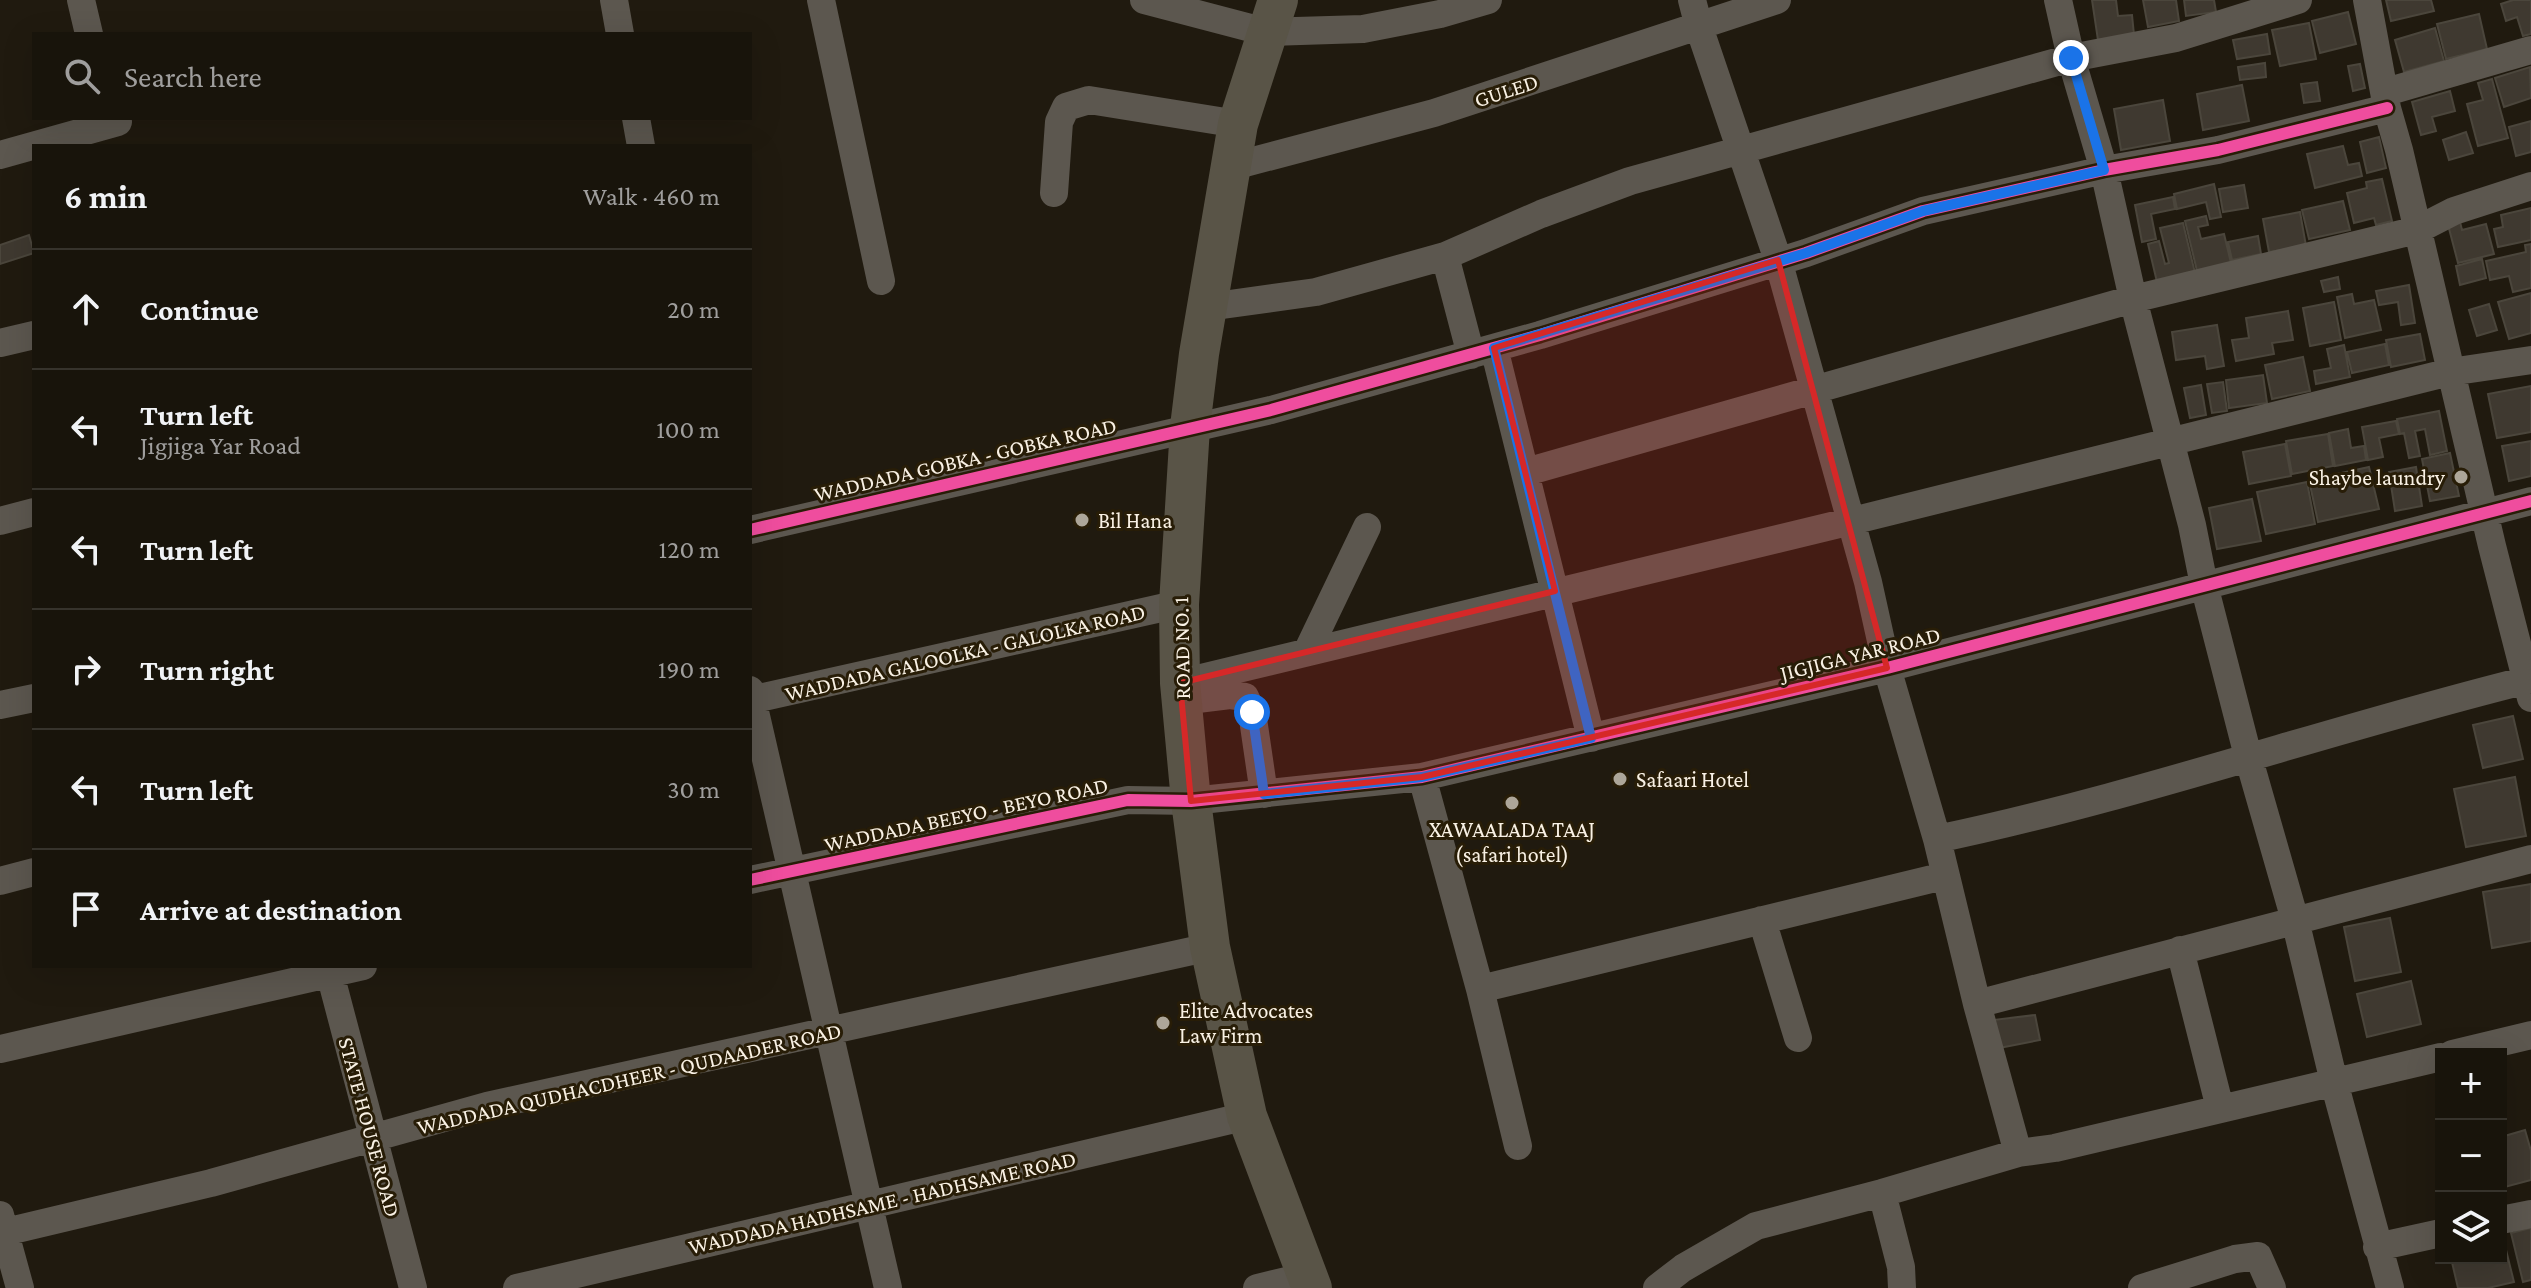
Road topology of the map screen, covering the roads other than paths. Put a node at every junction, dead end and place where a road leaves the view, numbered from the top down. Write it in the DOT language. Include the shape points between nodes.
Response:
graph roads {
  1 [pos="81,0"];
  2 [pos="614,0"];
  3 [pos="821,0"];
  4 [pos="1144,0"];
  5 [pos="1488,0"];
  6 [pos="1692,0"];
  7 [pos="1777,0"];
  8 [pos="2058,0"];
  9 [pos="2298,0"];
  10 [pos="2367,0"];
  11 [pos="1272,16"];
  12 [pos="1699,27"];
  13 [pos="89,32"];
  14 [pos="620,32"];
  15 [pos="2531,50"];
  16 [pos="2071,58"];
  17 [pos="2386,100"];
  18 [pos="636,120"];
  19 [pos="1238,124"];
  20 [pos="120,129"];
  21 [pos="51,144"];
  22 [pos="641,144"];
  23 [pos="32,148"];
  24 [pos="1741,150"];
  25 [pos="0,155"];
  26 [pos="1230,167"];
  27 [pos="2104,170"];
  28 [pos="2531,186"];
  29 [pos="1054,193"];
  30 [pos="2417,230"];
  31 [pos="1445,256"];
  32 [pos="1778,260"];
  33 [pos="881,281"];
  34 [pos="2133,299"];
  35 [pos="1208,307"];
  36 [pos="32,335"];
  37 [pos="0,343"];
  38 [pos="1483,352"];
  39 [pos="2531,360"];
  40 [pos="2450,372"];
  41 [pos="1812,389"];
  42 [pos="1190,427"];
  43 [pos="2171,443"];
  44 [pos="1526,472"];
  45 [pos="2531,501"];
  46 [pos="2484,512"];
  47 [pos="32,513"];
  48 [pos="0,521"];
  49 [pos="1852,521"];
  50 [pos="1367,527"];
  51 [pos="752,530"];
  52 [pos="2204,585"];
  53 [pos="1555,591"];
  54 [pos="1179,604"];
  55 [pos="1307,652"];
  56 [pos="1887,668"];
  57 [pos="2529,685"];
  58 [pos="1180,692"];
  59 [pos="752,697"];
  60 [pos="32,698"];
  61 [pos="752,701"];
  62 [pos="0,705"];
  63 [pos="1591,738"];
  64 [pos="2248,756"];
  65 [pos="1422,777"];
  66 [pos="1264,794"];
  67 [pos="1191,801"];
  68 [pos="1937,839"];
  69 [pos="2531,859"];
  70 [pos="793,870"];
  71 [pos="32,873"];
  72 [pos="1944,876"];
  73 [pos="752,880"];
  74 [pos="0,881"];
  75 [pos="1762,920"];
  76 [pos="2295,920"];
  77 [pos="1210,947"];
  78 [pos="2180,950"];
  79 [pos="329,970"];
  80 [pos="1480,989"];
  81 [pos="1977,1004"];
  82 [pos="829,1031"];
  83 [pos="2531,1035"];
  84 [pos="1798,1038"];
  85 [pos="2477,1048"];
  86 [pos="0,1049"];
  87 [pos="2435,1058"];
  88 [pos="2334,1082"];
  89 [pos="2220,1108"];
  90 [pos="1247,1116"];
  91 [pos="373,1139"];
  92 [pos="1518,1146"];
  93 [pos="2018,1153"];
  94 [pos="1882,1193"];
  95 [pos="869,1205"];
  96 [pos="2531,1214"];
  97 [pos="2507,1219"];
  98 [pos="2,1223"];
  99 [pos="2435,1234"];
  100 [pos="2377,1247"];
  101 [pos="1310,1282"];
  102 [pos="20,1288"];
  103 [pos="413,1288"];
  104 [pos="517,1288"];
  105 [pos="888,1288"];
  106 [pos="1257,1288"];
  107 [pos="1657,1288"];
  108 [pos="1902,1288"];
  109 [pos="2142,1288"];
  110 [pos="2272,1288"];
  111 [pos="2390,1288"];
  1 -- 13 [label="street"];
  2 -- 14 [label="street"];
  3 -- 33 [label="street"];
  4 -- 11 [label="street"];
  5 -- 11 [label="street" via="1363,29"];
  6 -- 12 [label="street"];
  7 -- 12 [label="street, GULED"];
  8 -- 16 [label="street"];
  9 -- 16 [label="street" via="2176,38"];
  10 -- 17 [label="street"];
  11 -- 19 [label="highway, ROAD NO. 1"];
  12 -- 24 [label="street"];
  12 -- 26 [label="street, GULED" via="1434,113"];
  15 -- 17 [label="street, WADDADA GOBKA - GOBKA ROAD"];
  16 -- 24 [label="street"];
  16 -- 27 [label="street"];
  17 -- 27 [label="street, WADDADA GOBKA - GOBKA ROAD" via="2218,150"];
  17 -- 30 [label="street"];
  18 -- 22 [label="street"];
  19 -- 26 [label="highway, ROAD NO. 1"];
  19 -- 29 [label="street" via="1089,100 1066,107 1059,122"];
  20 -- 21 [label="street"];
  23 -- 25 [label="street"];
  24 -- 31 [label="street" via="1630,181"];
  24 -- 32 [label="street"];
  26 -- 35 [label="highway, ROAD NO. 1"];
  27 -- 32 [label="street, WADDADA GOBKA - GOBKA ROAD" via="1923,211"];
  27 -- 34 [label="street"];
  28 -- 30 [label="street" via="2454,211"];
  30 -- 34 [label="street"];
  30 -- 40 [label="street"];
  31 -- 35 [label="street" via="1316,292"];
  31 -- 38 [label="street"];
  32 -- 38 [label="street, WADDADA GOBKA - GOBKA ROAD"];
  32 -- 41 [label="street"];
  34 -- 41 [label="street"];
  34 -- 43 [label="street"];
  35 -- 42 [label="highway, ROAD NO. 1"];
  36 -- 37 [label="street"];
  38 -- 42 [label="street, WADDADA GOBKA - GOBKA ROAD"];
  38 -- 44 [label="street"];
  39 -- 40 [label="street"];
  40 -- 43 [label="street"];
  40 -- 46 [label="street"];
  41 -- 44 [label="street"];
  41 -- 49 [label="street"];
  42 -- 51 [label="street, WADDADA GOBKA - GOBKA ROAD"];
  42 -- 54 [label="highway, ROAD NO. 1"];
  43 -- 49 [label="street"];
  43 -- 52 [label="street"];
  44 -- 53 [label="street"];
  45 -- 46 [label="street, JIGJIGA YAR ROAD"];
  46 -- 52 [label="street, JIGJIGA YAR ROAD"];
  46 -- 57 [label="street"];
  47 -- 48 [label="street"];
  49 -- 53 [label="street"];
  49 -- 56 [label="street"];
  50 -- 55 [label="street"];
  52 -- 56 [label="street, JIGJIGA YAR ROAD"];
  52 -- 64 [label="street"];
  53 -- 55 [label="street"];
  53 -- 63 [label="street"];
  54 -- 58 [label="highway, ROAD NO. 1"];
  54 -- 59 [label="street, WADDADA GALOOLKA - GALOLKA ROAD"];
  55 -- 58 [label="street"];
  56 -- 63 [label="street, JIGJIGA YAR ROAD"];
  56 -- 68 [label="street"];
  57 -- 64 [label="street"];
  58 -- 66 [label="street" via="1245,697"];
  58 -- 67 [label="highway, ROAD NO. 1"];
  60 -- 62 [label="street"];
  61 -- 70 [label="street"];
  63 -- 65 [label="street, JIGJIGA YAR ROAD"];
  64 -- 68 [label="street" via="2108,799"];
  64 -- 76 [label="street"];
  65 -- 66 [label="street, JIGJIGA YAR ROAD"];
  65 -- 80 [label="street"];
  66 -- 67 [label="street, JIGJIGA YAR ROAD"];
  67 -- 70 [label="street, WADDADA BEEYO - BEYO ROAD" via="1128,800"];
  67 -- 77 [label="highway, ROAD NO. 1"];
  68 -- 72 [label="street"];
  69 -- 76 [label="street"];
  70 -- 73 [label="street, WADDADA BEEYO - BEYO ROAD"];
  70 -- 82 [label="street"];
  71 -- 74 [label="street"];
  72 -- 75 [label="street"];
  72 -- 81 [label="street"];
  75 -- 80 [label="street"];
  75 -- 84 [label="street"];
  76 -- 78 [label="street"];
  76 -- 88 [label="street"];
  77 -- 82 [label="street, WADDADA QUDHACDHEER - QUDAADER ROAD"];
  77 -- 90 [label="highway, ROAD NO. 1"];
  78 -- 81 [label="street"];
  78 -- 89 [label="street"];
  79 -- 86 [label="street"];
  79 -- 91 [label="street, STATE HOUSE ROAD"];
  80 -- 92 [label="street"];
  81 -- 93 [label="street"];
  82 -- 91 [label="street, WADDADA QUDHACDHEER - QUDAADER ROAD" via="487,1106"];
  82 -- 95 [label="street"];
  83 -- 85 [label="street"];
  87 -- 88 [label="street"];
  88 -- 89 [label="street"];
  88 -- 100 [label="street"];
  89 -- 93 [label="street"];
  90 -- 95 [label="street, WADDADA HADHSAME - HADHSAME ROAD"];
  90 -- 101 [label="highway, ROAD NO. 1"];
  91 -- 98 [label="street, WADDADA QUDHACDHEER - QUDAADER ROAD" via="211,1183"];
  91 -- 103 [label="street, STATE HOUSE ROAD"];
  93 -- 94 [label="street"];
  94 -- 107 [label="street" via="1756,1226"];
  94 -- 108 [label="street"];
  95 -- 104 [label="street, WADDADA HADHSAME - HADHSAME ROAD"];
  95 -- 105 [label="street"];
  96 -- 97 [label="street"];
  98 -- 102 [label="street"];
  99 -- 100 [label="street"];
  100 -- 111 [label="street"];
  101 -- 106 [label="street"];
  109 -- 110 [label="street" via="2258,1256"];
}
